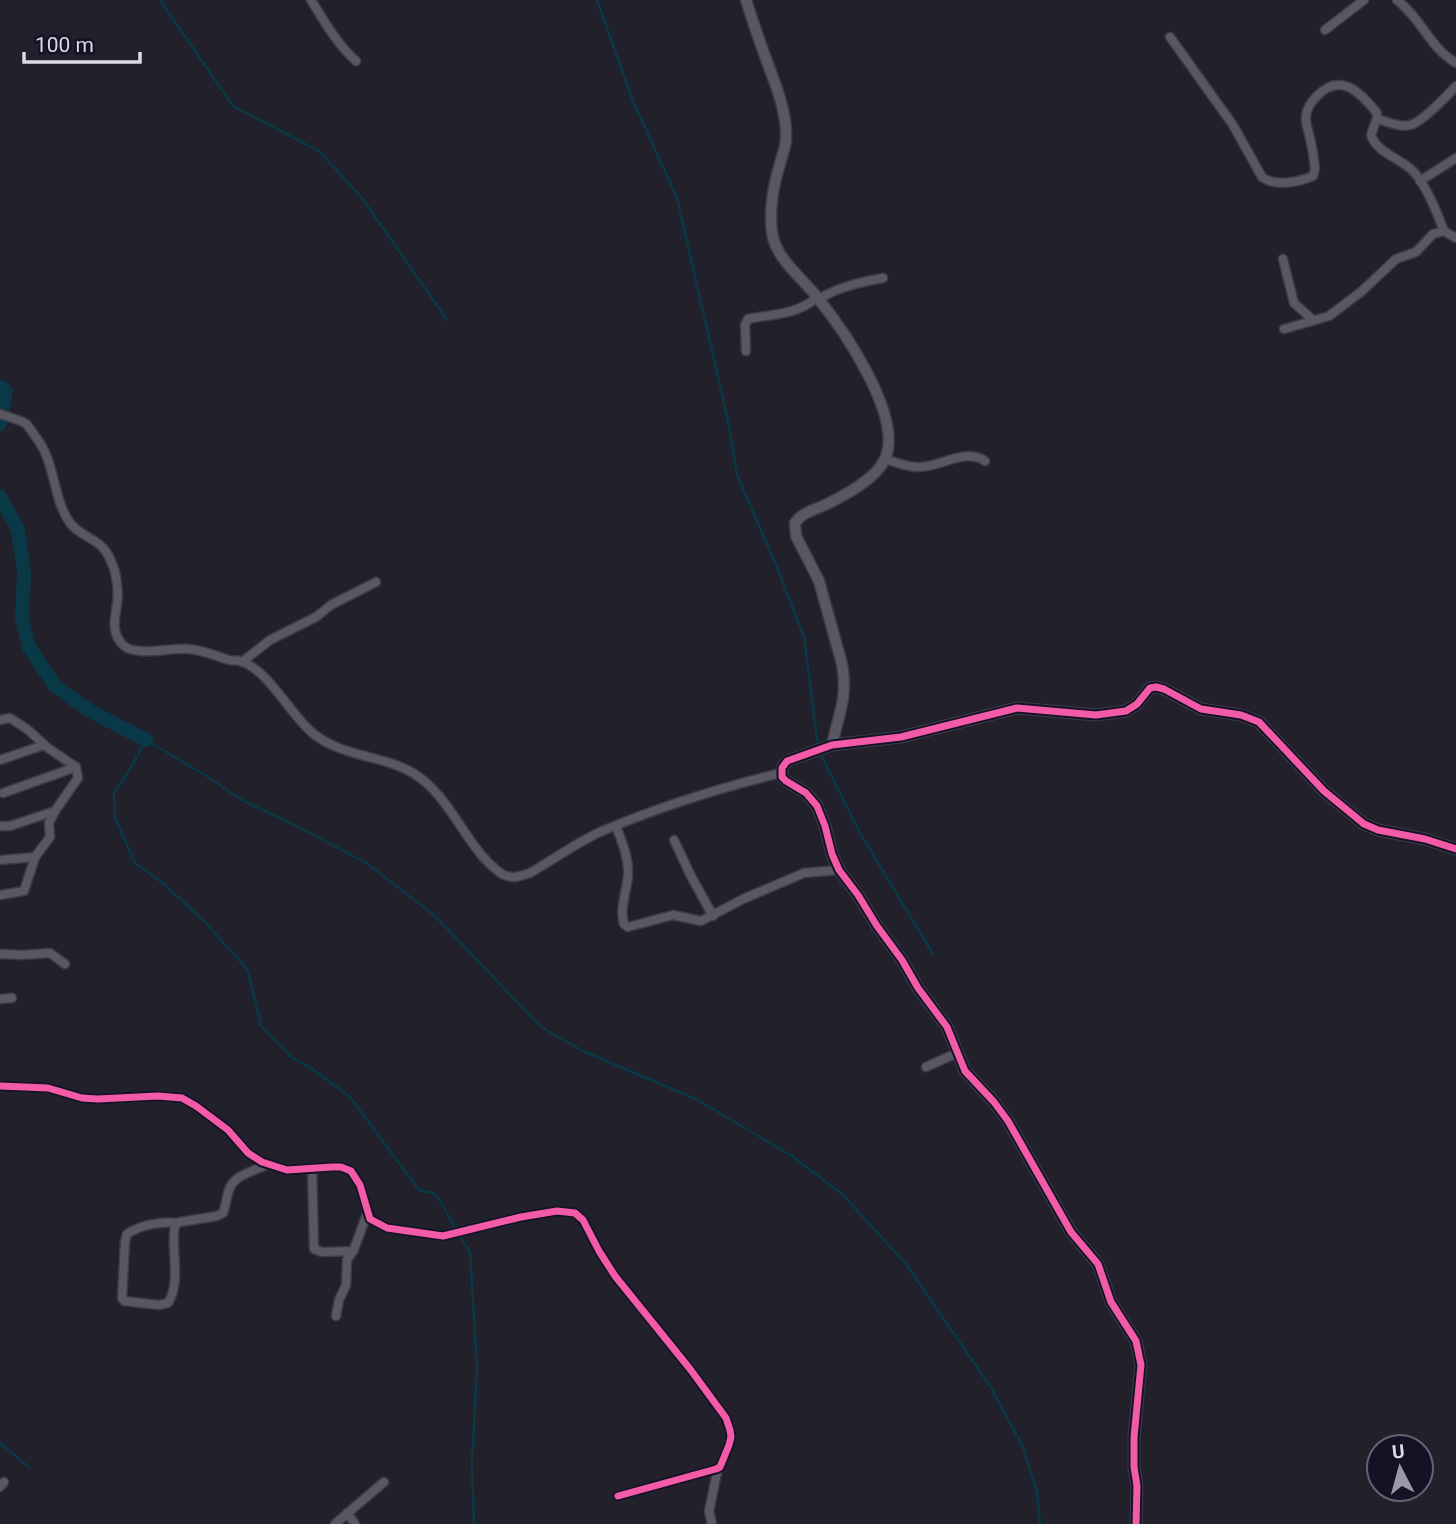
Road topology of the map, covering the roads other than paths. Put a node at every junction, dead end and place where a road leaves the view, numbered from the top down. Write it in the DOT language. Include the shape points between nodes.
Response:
graph roads {
  1 [pos="311,0"];
  2 [pos="746,0"];
  3 [pos="1363,0"];
  4 [pos="1396,0"];
  5 [pos="1325,30"];
  6 [pos="1170,37"];
  7 [pos="356,61"];
  8 [pos="1456,63"];
  9 [pos="1456,86"];
  10 [pos="1377,119"];
  11 [pos="1456,158"];
  12 [pos="1420,181"];
  13 [pos="1444,231"];
  14 [pos="1456,238"];
  15 [pos="1283,259"];
  16 [pos="883,278"];
  17 [pos="818,298"];
  18 [pos="1313,320"];
  19 [pos="1284,329"];
  20 [pos="746,351"];
  21 [pos="0,414"];
  22 [pos="885,459"];
  23 [pos="985,461"];
  24 [pos="376,582"];
  25 [pos="242,662"];
  26 [pos="0,720"];
  27 [pos="44,745"];
  28 [pos="823,748"];
  29 [pos="0,760"];
  30 [pos="76,767"];
  31 [pos="781,774"];
  32 [pos="3,793"];
  33 [pos="55,811"];
  34 [pos="0,826"];
  35 [pos="616,826"];
  36 [pos="674,840"];
  37 [pos="1456,849"];
  38 [pos="35,857"];
  39 [pos="0,860"];
  40 [pos="839,870"];
  41 [pos="0,895"];
  42 [pos="713,916"];
  43 [pos="0,954"];
  44 [pos="65,964"];
  45 [pos="12,998"];
  46 [pos="0,999"];
  47 [pos="957,1053"];
  48 [pos="926,1067"];
  49 [pos="0,1086"];
  50 [pos="267,1164"];
  51 [pos="312,1169"];
  52 [pos="367,1214"];
  53 [pos="177,1223"];
  54 [pos="353,1251"];
  55 [pos="336,1316"];
  56 [pos="718,1468"];
  57 [pos="384,1482"];
  58 [pos="618,1496"];
  59 [pos="346,1513"];
  60 [pos="335,1524"];
  61 [pos="355,1524"];
  62 [pos="712,1524"];
  63 [pos="1136,1524"];
  1 -- 7 [label="street" via="333,37"];
  2 -- 17 [label="street" via="786,132 772,206 773,239"];
  3 -- 5 [label="street"];
  4 -- 8 [label="street" via="1414,15 1445,57"];
  6 -- 10 [label="street" via="1269,182 1313,176 1306,117 1311,103 1332,85 1348,86 1371,106"];
  9 -- 10 [label="street" via="1412,125"];
  10 -- 12 [label="street" via="1371,133 1375,144"];
  11 -- 12 [label="street"];
  12 -- 13 [label="street"];
  13 -- 14 [label="street"];
  13 -- 18 [label="street" via="1433,234 1416,252 1396,259 1329,316"];
  15 -- 18 [label="street" via="1294,303"];
  16 -- 17 [label="street"];
  17 -- 20 [label="street" via="791,312 748,319"];
  17 -- 22 [label="street" via="846,337 883,405 888,437"];
  18 -- 19 [label="street"];
  21 -- 25 [label="street" via="26,424 46,452 70,523 108,553 117,585 114,626 121,644 139,651 187,649"];
  22 -- 23 [label="street" via="919,467 969,456"];
  22 -- 28 [label="street" via="853,490 795,523 796,536 819,581 845,677 844,703"];
  24 -- 25 [label="street" via="270,640"];
  25 -- 35 [label="street" via="267,680 296,716 332,746 400,767 422,780 476,849 506,876 530,873"];
  26 -- 27 [label="street" via="10,718"];
  27 -- 29 [label="street"];
  27 -- 30 [label="street"];
  28 -- 31 [label="street" via="784,763"];
  28 -- 37 [label="street" via="909,736 1017,708 1117,713 1132,709 1156,687 1201,709 1259,722 1324,792 1364,824"];
  30 -- 32 [label="street"];
  30 -- 33 [label="street" via="78,778"];
  31 -- 35 [label="street" via="698,796"];
  31 -- 40 [label="street" via="817,806"];
  33 -- 34 [label="street"];
  33 -- 38 [label="street" via="49,823 50,837"];
  35 -- 42 [label="street" via="628,864 622,917 626,926 667,915 701,921"];
  36 -- 42 [label="street"];
  38 -- 39 [label="street"];
  38 -- 41 [label="street" via="24,891"];
  40 -- 42 [label="street" via="804,873"];
  40 -- 47 [label="street" via="947,1027"];
  43 -- 44 [label="street" via="50,953"];
  45 -- 46 [label="street"];
  47 -- 48 [label="street"];
  47 -- 63 [label="street" via="965,1071 1008,1121 1071,1232 1098,1264 1111,1302 1136,1341 1141,1365 1134,1437"];
  49 -- 50 [label="street" via="48,1088 82,1098 182,1098"];
  50 -- 51 [label="street" via="287,1170"];
  50 -- 53 [label="street" via="235,1180 220,1215"];
  51 -- 52 [label="street" via="351,1171 360,1185"];
  51 -- 54 [label="street" via="314,1249"];
  52 -- 54 [label="street"];
  52 -- 56 [label="street" via="387,1228 437,1236 557,1211 579,1216 615,1276 726,1418 731,1437"];
  53 -- 53 [label="street" via="175,1282 168,1303 124,1301 127,1234"];
  54 -- 55 [label="street" via="347,1260 346,1285"];
  56 -- 58 [label="street"];
  56 -- 62 [label="street" via="709,1511"];
  57 -- 59 [label="street"];
  59 -- 60 [label="street"];
  59 -- 61 [label="street"];
}
